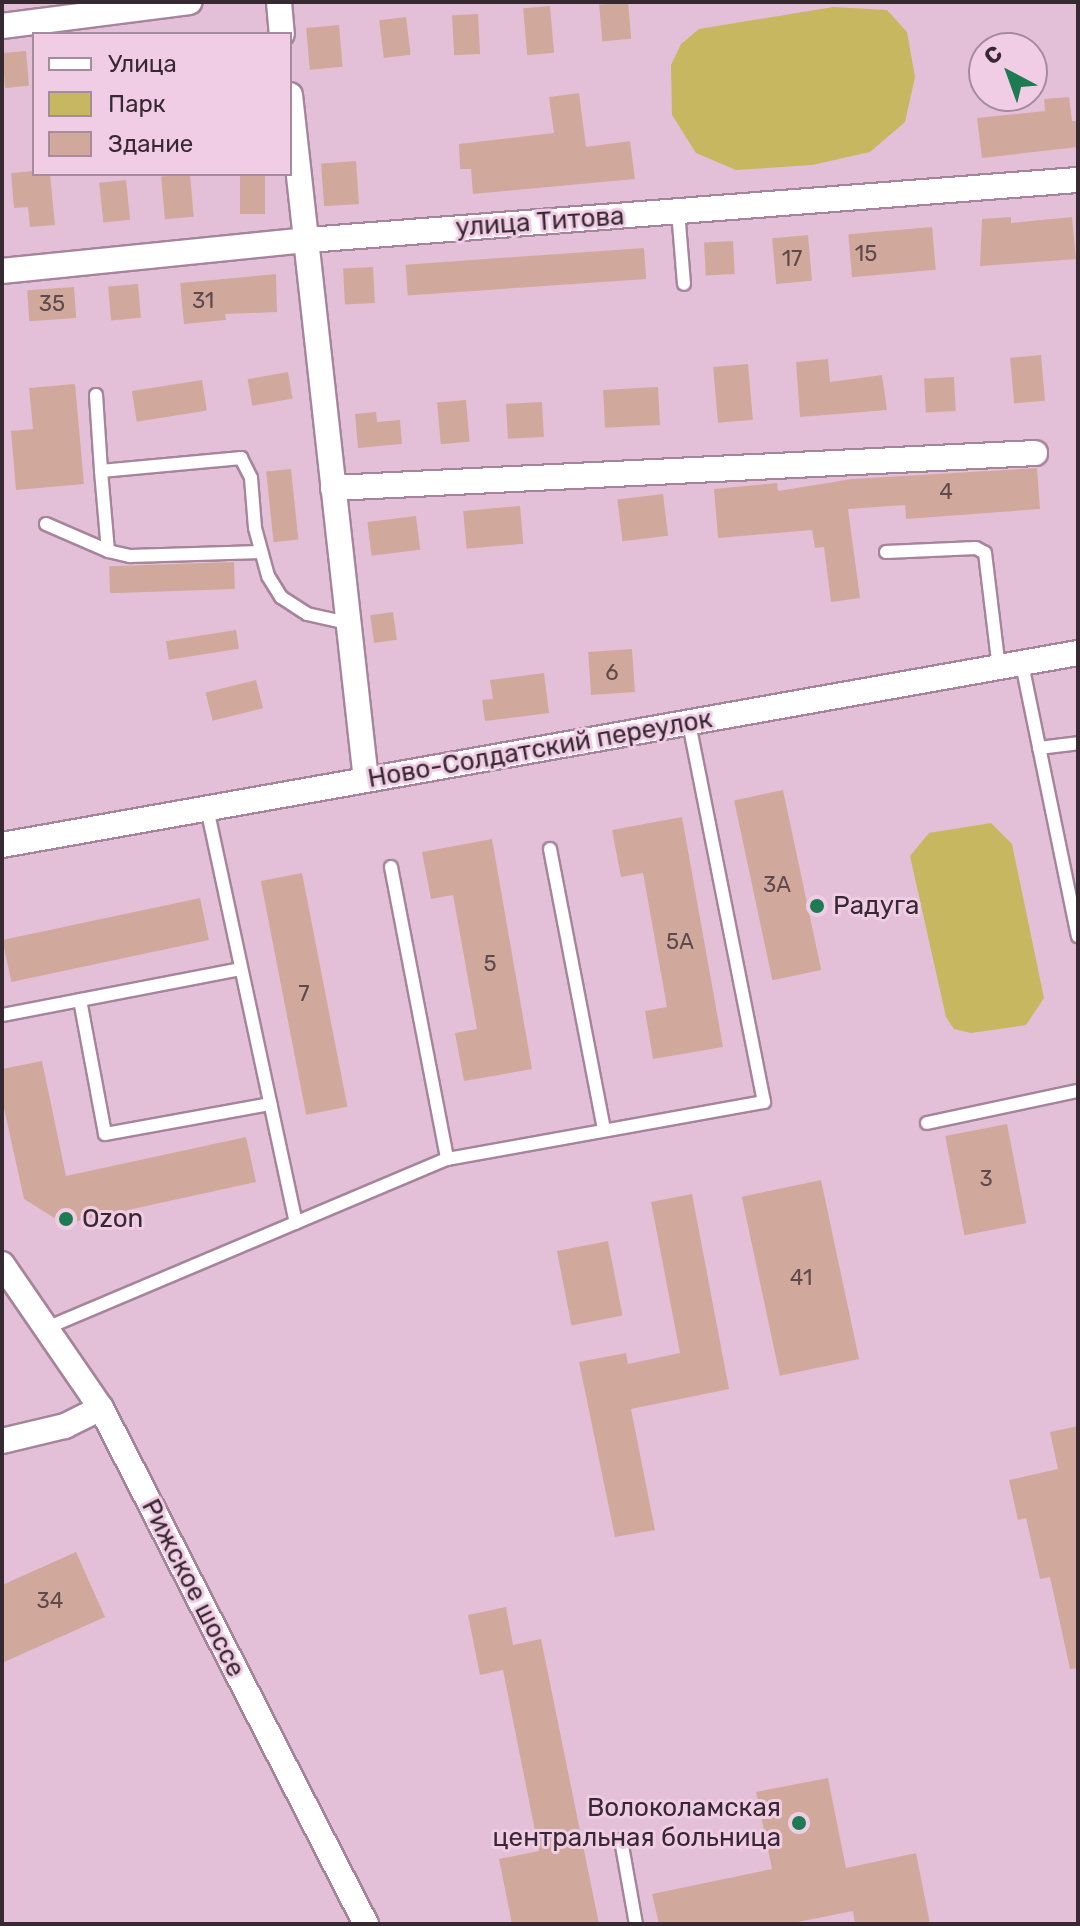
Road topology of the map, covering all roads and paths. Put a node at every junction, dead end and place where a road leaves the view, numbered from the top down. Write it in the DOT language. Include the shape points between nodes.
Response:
graph roads {
  1 [pos="189,2"];
  2 [pos="279,2"];
  3 [pos="2,26"];
  4 [pos="282,32"];
  5 [pos="292,111"];
  6 [pos="1078,180"];
  7 [pos="678,211"];
  8 [pos="308,240"];
  9 [pos="2,271"];
  10 [pos="684,284"];
  11 [pos="96,395"];
  12 [pos="1035,453"];
  13 [pos="101,471"];
  14 [pos="333,488"];
  15 [pos="46,524"];
  16 [pos="108,551"];
  17 [pos="261,552"];
  18 [pos="886,552"];
  19 [pos="348,623"];
  20 [pos="1078,653"];
  21 [pos="1011,666"];
  22 [pos="689,723"];
  23 [pos="1078,743"];
  24 [pos="1039,748"];
  25 [pos="366,780"];
  26 [pos="207,808"];
  27 [pos="2,845"];
  28 [pos="550,849"];
  29 [pos="391,867"];
  30 [pos="1078,936"];
  31 [pos="241,969"];
  32 [pos="80,1000"];
  33 [pos="2,1015"];
  34 [pos="1078,1091"];
  35 [pos="270,1104"];
  36 [pos="927,1123"];
  37 [pos="604,1130"];
  38 [pos="447,1159"];
  39 [pos="296,1223"];
  40 [pos="2,1264"];
  41 [pos="49,1327"];
  42 [pos="101,1408"];
  43 [pos="2,1441"];
  44 [pos="621,1840"];
  45 [pos="366,1924"];
  46 [pos="636,1924"];
  1 -- 3 [label="street"];
  2 -- 4 [label="street"];
  5 -- 8 [label="street"];
  6 -- 7 [label="street, улица Титова"];
  7 -- 8 [label="street, улица Титова"];
  7 -- 10 [label="lane"];
  8 -- 9 [label="street, улица Титова"];
  8 -- 14 [label="street"];
  11 -- 13 [label="lane"];
  12 -- 14 [label="street"];
  13 -- 16 [label="lane"];
  13 -- 17 [label="lane" via="241,458 251,478"];
  14 -- 19 [label="street"];
  15 -- 16 [label="lane"];
  16 -- 17 [label="lane" via="130,556"];
  17 -- 19 [label="lane" via="281,597 307,614"];
  18 -- 21 [label="lane" via="976,548 985,553"];
  19 -- 25 [label="street"];
  20 -- 21 [label="street, Ново-Солдатский переулок"];
  21 -- 22 [label="street, Ново-Солдатский переулок"];
  21 -- 24 [label="lane"];
  22 -- 25 [label="street, Ново-Солдатский переулок"];
  22 -- 37 [label="lane" via="764,1102"];
  23 -- 24 [label="lane"];
  24 -- 30 [label="lane"];
  25 -- 26 [label="street, Ново-Солдатский переулок"];
  26 -- 27 [label="street, Ново-Солдатский переулок"];
  26 -- 31 [label="lane"];
  28 -- 37 [label="lane"];
  29 -- 38 [label="lane"];
  31 -- 32 [label="lane"];
  31 -- 35 [label="lane"];
  32 -- 33 [label="lane"];
  32 -- 35 [label="lane" via="105,1134"];
  34 -- 36 [label="lane"];
  35 -- 39 [label="lane"];
  37 -- 38 [label="lane"];
  38 -- 39 [label="lane"];
  39 -- 41 [label="lane"];
  40 -- 41 [label="street, Рижское шоссе"];
  41 -- 42 [label="street, Рижское шоссе"];
  42 -- 43 [label="street" via="65,1426"];
  42 -- 45 [label="street, Рижское шоссе"];
  44 -- 46 [label="lane"];
}
